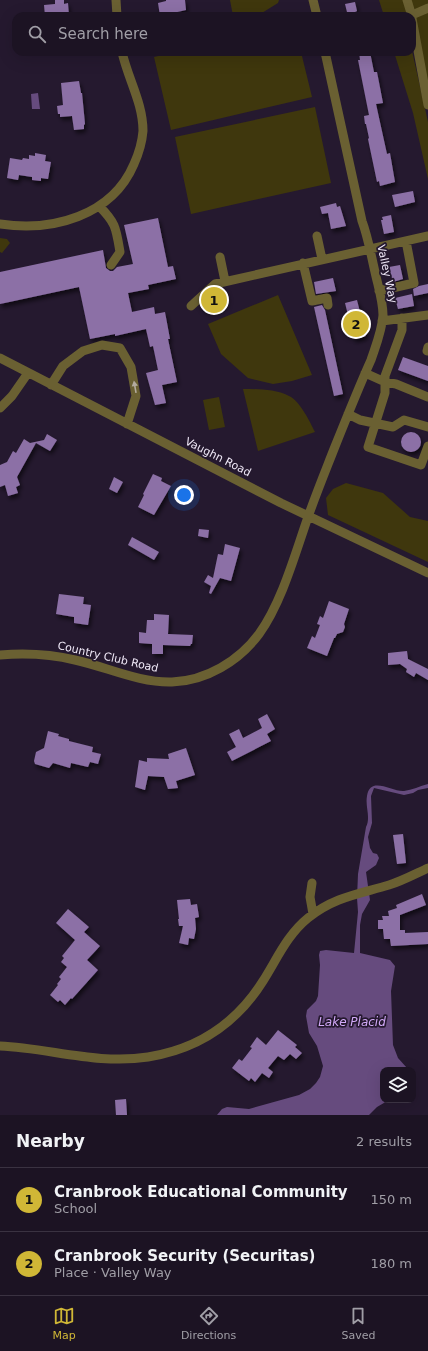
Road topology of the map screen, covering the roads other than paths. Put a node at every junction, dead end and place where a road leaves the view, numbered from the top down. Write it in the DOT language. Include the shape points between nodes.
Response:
graph roads {
  1 [pos="116,0"];
  2 [pos="314,0"];
  3 [pos="407,0"];
  4 [pos="428,8"];
  5 [pos="117,12"];
  6 [pos="316,12"];
  7 [pos="411,12"];
  8 [pos="416,13"];
  9 [pos="416,38"];
  10 [pos="123,56"];
  11 [pos="326,56"];
  12 [pos="428,105"];
  13 [pos="99,206"];
  14 [pos="0,224"];
  15 [pos="317,236"];
  16 [pos="428,236"];
  17 [pos="406,241"];
  18 [pos="369,248"];
  19 [pos="220,257"];
  20 [pos="322,259"];
  21 [pos="303,263"];
  22 [pos="111,265"];
  23 [pos="225,281"];
  24 [pos="379,291"];
  25 [pos="328,305"];
  26 [pos="191,306"];
  27 [pos="428,315"];
  28 [pos="402,318"];
  29 [pos="382,320"];
  30 [pos="0,358"];
  31 [pos="28,373"];
  32 [pos="365,373"];
  33 [pos="385,382"];
  34 [pos="51,385"];
  35 [pos="428,397"];
  36 [pos="0,408"];
  37 [pos="348,414"];
  38 [pos="127,424"];
  39 [pos="375,424"];
  40 [pos="428,427"];
  41 [pos="428,446"];
  42 [pos="308,516"];
  43 [pos="428,573"];
  44 [pos="0,655"];
  45 [pos="428,868"];
  46 [pos="312,884"];
  47 [pos="313,914"];
  48 [pos="0,1046"];
  1 -- 5 [label="street"];
  2 -- 6 [label="street"];
  3 -- 7 [label="street"];
  4 -- 8 [label="street"];
  9 -- 12 [label="street"];
  10 -- 13 [label="street" via="140,106 141,144 125,181"];
  11 -- 18 [label="street, Valley Way"];
  13 -- 14 [label="street" via="70,220 49,224"];
  13 -- 22 [label="street" via="115,226 120,252"];
  15 -- 20 [label="street"];
  16 -- 17 [label="street"];
  17 -- 18 [label="street"];
  17 -- 24 [label="street" via="414,283"];
  18 -- 20 [label="street"];
  18 -- 24 [label="street, Valley Way"];
  19 -- 23 [label="street"];
  20 -- 21 [label="street"];
  21 -- 23 [label="street"];
  21 -- 25 [label="street" via="312,301 327,298"];
  23 -- 26 [label="street" via="215,284"];
  24 -- 29 [label="street, Valley Way"];
  27 -- 28 [label="street"];
  28 -- 29 [label="street"];
  28 -- 33 [label="street" via="402,330 384,376"];
  29 -- 32 [label="street, Valley Way" via="379,338"];
  30 -- 31 [label="street, Vaughn Road"];
  31 -- 34 [label="street, Vaughn Road"];
  31 -- 36 [label="street"];
  32 -- 33 [label="street"];
  32 -- 37 [label="street, Valley Way"];
  33 -- 35 [label="street"];
  33 -- 39 [label="street" via="385,393"];
  34 -- 38 [label="street, Vaughn Road"];
  38 -- 34 [label="street, one-way" via="136,396 131,367 120,348 102,345 83,351 63,366"];
  37 -- 39 [label="street"];
  37 -- 42 [label="street, Valley Way"];
  38 -- 42 [label="street, Vaughn Road"];
  39 -- 40 [label="street" via="393,427 404,420"];
  39 -- 41 [label="street" via="368,447 421,465"];
  42 -- 43 [label="street, Vaughn Road"];
  42 -- 44 [label="street, Country Club Road" via="267,622 248,646 213,672 184,681 157,681 57,657"];
  45 -- 47 [label="street" via="403,880 334,901"];
  46 -- 47 [label="street" via="310,897"];
  47 -- 48 [label="street" via="285,943 257,991 236,1015 215,1033 193,1044 159,1055 120,1060"];
}
